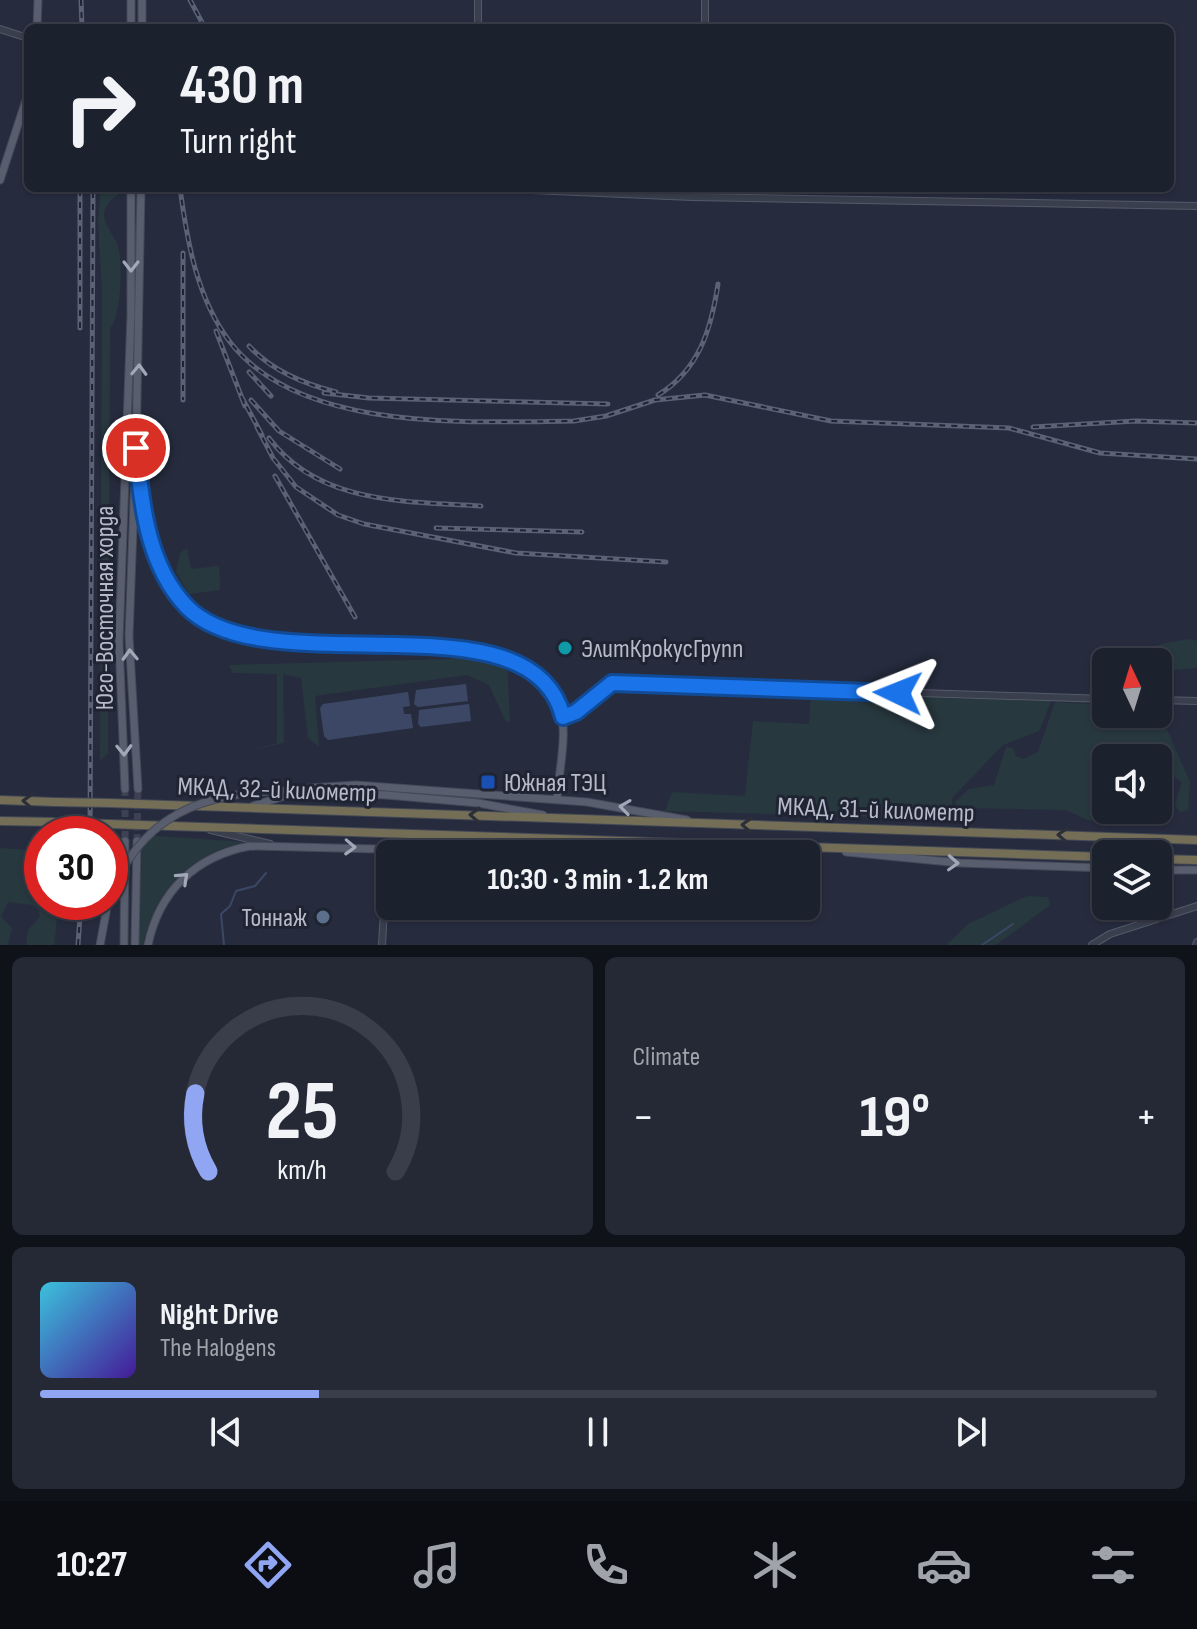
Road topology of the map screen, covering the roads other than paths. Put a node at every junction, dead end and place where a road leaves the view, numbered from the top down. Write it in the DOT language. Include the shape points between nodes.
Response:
graph roads {
  1 [pos="38,0"];
  2 [pos="131,0"];
  3 [pos="142,0"];
  4 [pos="478,0"];
  5 [pos="705,0"];
  6 [pos="37,24"];
  7 [pos="131,24"];
  8 [pos="142,24"];
  9 [pos="478,24"];
  10 [pos="705,24"];
  11 [pos="0,29"];
  12 [pos="24,37"];
  13 [pos="24,106"];
  14 [pos="0,180"];
  15 [pos="131,192"];
  16 [pos="141,192"];
  17 [pos="537,192"];
  18 [pos="705,192"];
  19 [pos="705,197"];
  20 [pos="1197,206"];
  21 [pos="136,448"];
  22 [pos="1092,699"];
  23 [pos="1172,700"];
  24 [pos="1197,701"];
  25 [pos="563,717"];
  26 [pos="125,789"];
  27 [pos="138,789"];
  28 [pos="557,799"];
  29 [pos="0,800"];
  30 [pos="239,808"];
  31 [pos="553,818"];
  32 [pos="0,821"];
  33 [pos="701,823"];
  34 [pos="195,827"];
  35 [pos="546,839"];
  36 [pos="576,840"];
  37 [pos="1197,840"];
  38 [pos="137,841"];
  39 [pos="272,845"];
  40 [pos="376,848"];
  41 [pos="820,848"];
  42 [pos="1092,857"];
  43 [pos="1172,859"];
  44 [pos="1197,860"];
  45 [pos="128,863"];
  46 [pos="1092,867"];
  47 [pos="1172,870"];
  48 [pos="1197,870"];
  49 [pos="1197,906"];
  50 [pos="105,920"];
  51 [pos="124,920"];
  52 [pos="384,920"];
  53 [pos="100,945"];
  54 [pos="124,945"];
  55 [pos="135,945"];
  56 [pos="148,945"];
  57 [pos="382,945"];
  58 [pos="1092,945"];
  1 -- 6 [label="main road"];
  2 -- 7 [label="main road"];
  3 -- 8 [label="main road"];
  4 -- 9 [label="street"];
  5 -- 10 [label="street"];
  11 -- 12 [label="street"];
  13 -- 14 [label="main road"];
  15 -- 26 [label="main road, Юго-Восточная хорда, one-way" via="119,641"];
  21 -- 16 [label="main road, Юго-Восточная хорда, one-way"];
  17 -- 19 [label="street"];
  18 -- 19 [label="street"];
  19 -- 20 [label="street"];
  21 -- 25 [label="main road" via="145,521 173,589 200,619 239,636 490,654 545,682"];
  27 -- 21 [label="main road, Юго-Восточная хорда, one-way" via="129,636"];
  22 -- 25 [label="street" via="612,683"];
  23 -- 24 [label="street"];
  25 -- 28 [label="main road"];
  28 -- 30 [label="main road" via="342,785 309,788"];
  33 -- 28 [label="main road, one-way"];
  30 -- 29 [label="highway, МКАД, 32-й километр, one-way, bridge"];
  31 -- 30 [label="highway, МКАД, 32-й километр, one-way"];
  31 -- 33 [label="highway, МКАД, 31-й километр"];
  31 -- 45 [label="main road, bridge" via="490,805 264,790 206,800 172,818"];
  32 -- 34 [label="highway, МКАД, 32-й километр, bridge"];
  37 -- 33 [label="highway, МКАД, 31-й километр, one-way"];
  34 -- 35 [label="highway, МКАД, 32-й километр"];
  34 -- 39 [label="street"];
  35 -- 36 [label="highway, МКАД, 31-й километр"];
  38 -- 55 [label="main road"];
  39 -- 40 [label="main road, one-way"];
  56 -- 39 [label="main road, one-way" via="163,901 192,869 223,852"];
  41 -- 42 [label="highway, МКАД, 31-й километр"];
  41 -- 46 [label="main road, one-way" via="925,861"];
  43 -- 44 [label="highway"];
  47 -- 48 [label="main road"];
  49 -- 58 [label="street" via="1110,934"];
  50 -- 53 [label="main road"];
  51 -- 54 [label="main road"];
  52 -- 57 [label="street"];
}
